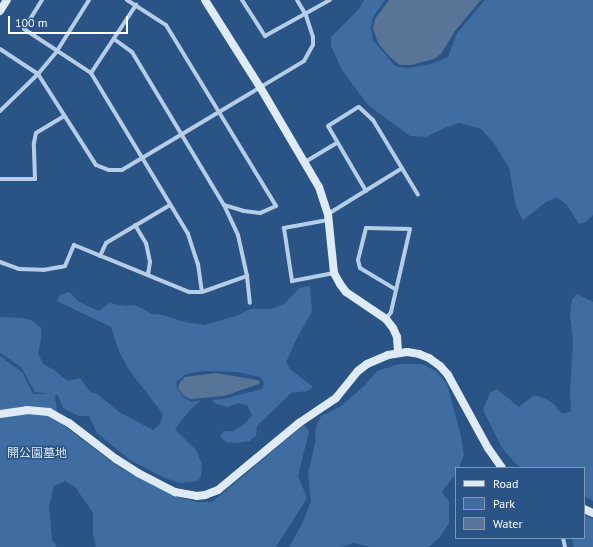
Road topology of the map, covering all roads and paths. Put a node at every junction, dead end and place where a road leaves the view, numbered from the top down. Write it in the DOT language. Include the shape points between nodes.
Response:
graph roads {
  1 [pos="7,0"];
  2 [pos="42,0"];
  3 [pos="89,0"];
  4 [pos="127,0"];
  5 [pos="205,0"];
  6 [pos="242,0"];
  7 [pos="297,0"];
  8 [pos="330,0"];
  9 [pos="136,5"];
  10 [pos="0,12"];
  11 [pos="306,15"];
  12 [pos="114,39"];
  13 [pos="0,49"];
  14 [pos="57,51"];
  15 [pos="91,72"];
  16 [pos="38,74"];
  17 [pos="260,87"];
  18 [pos="0,111"];
  19 [pos="218,113"];
  20 [pos="64,116"];
  21 [pos="181,134"];
  22 [pos="337,143"];
  23 [pos="143,159"];
  24 [pos="305,163"];
  25 [pos="401,169"];
  26 [pos="0,179"];
  27 [pos="366,191"];
  28 [pos="418,194"];
  29 [pos="170,204"];
  30 [pos="224,205"];
  31 [pos="328,217"];
  32 [pos="135,225"];
  33 [pos="100,256"];
  34 [pos="0,262"];
  35 [pos="334,272"];
  36 [pos="148,274"];
  37 [pos="247,276"];
  38 [pos="394,289"];
  39 [pos="202,292"];
  40 [pos="250,303"];
  41 [pos="386,319"];
  42 [pos="398,353"];
  43 [pos="0,414"];
  44 [pos="501,467"];
  1 -- 10 [label="street"];
  2 -- 14 [label="street" via="24,29"];
  3 -- 14 [label="street"];
  4 -- 9 [label="street"];
  5 -- 17 [label="street"];
  6 -- 11 [label="street" via="265,36"];
  7 -- 11 [label="street"];
  8 -- 11 [label="street"];
  9 -- 12 [label="street"];
  9 -- 19 [label="street" via="166,25"];
  11 -- 17 [label="street" via="313,44 304,61"];
  12 -- 15 [label="street"];
  12 -- 21 [label="street" via="132,52"];
  13 -- 16 [label="street"];
  14 -- 15 [label="street"];
  14 -- 16 [label="street"];
  15 -- 23 [label="street"];
  16 -- 18 [label="street"];
  16 -- 20 [label="street"];
  17 -- 19 [label="street"];
  17 -- 24 [label="street"];
  19 -- 21 [label="street"];
  19 -- 30 [label="street" via="276,206 260,213"];
  20 -- 23 [label="street" via="96,165 109,170 122,170"];
  20 -- 26 [label="street" via="36,133 35,179"];
  21 -- 23 [label="street"];
  21 -- 30 [label="street"];
  22 -- 24 [label="street"];
  22 -- 25 [label="street" via="328,126 358,106 373,120"];
  22 -- 27 [label="street"];
  23 -- 29 [label="street"];
  24 -- 31 [label="street" via="319,187"];
  25 -- 27 [label="street"];
  25 -- 28 [label="street"];
  27 -- 31 [label="street"];
  29 -- 32 [label="street"];
  29 -- 39 [label="street" via="194,249"];
  30 -- 37 [label="street" via="238,236"];
  31 -- 35 [label="street"];
  31 -- 35 [label="street" via="284,228 292,281"];
  32 -- 33 [label="street" via="106,242"];
  32 -- 36 [label="street" via="146,244 150,262"];
  33 -- 34 [label="street" via="74,245 65,266 43,270 19,269"];
  33 -- 36 [label="street"];
  35 -- 41 [label="street" via="346,292"];
  36 -- 39 [label="street" via="189,292"];
  37 -- 39 [label="street"];
  37 -- 40 [label="street"];
  38 -- 38 [label="street" via="360,268 358,260 366,228 410,229"];
  38 -- 41 [label="street" via="391,312"];
  41 -- 42 [label="street" via="397,337"];
  42 -- 43 [label="street" via="377,359 358,371 336,398 299,423 218,490 197,496 175,492 138,473 69,423 49,412 27,410"];
  42 -- 44 [label="street" via="419,354 440,366 448,375"];
}
